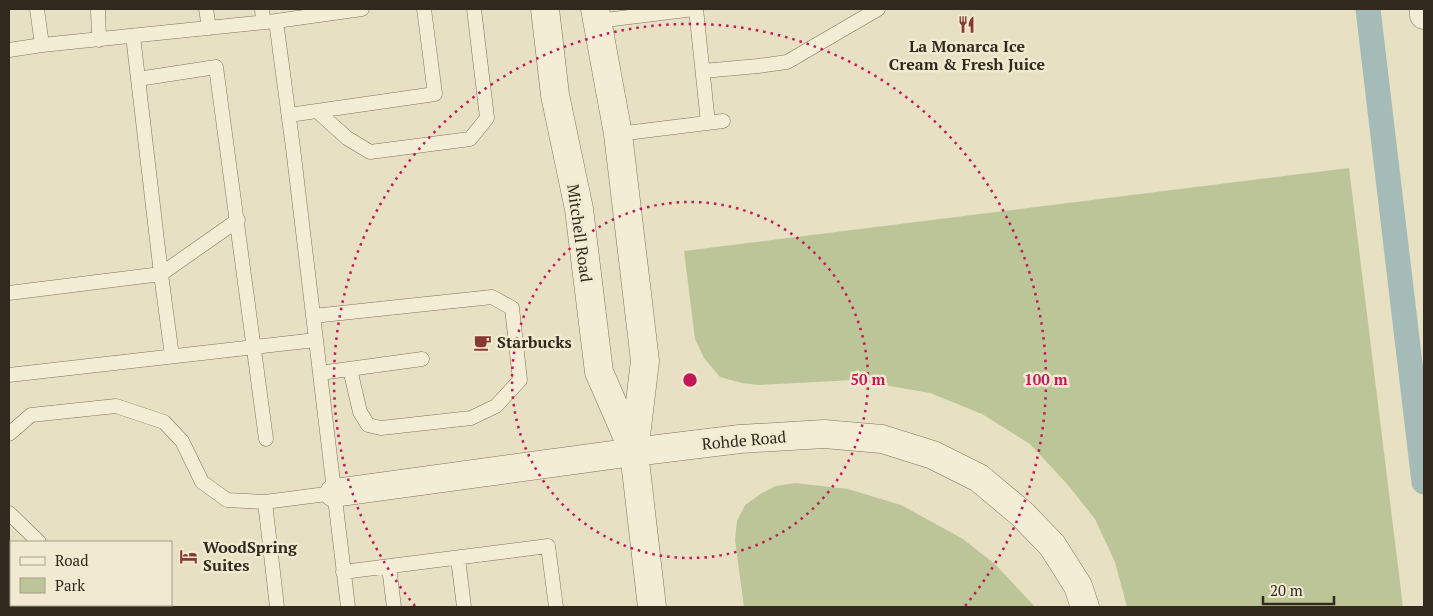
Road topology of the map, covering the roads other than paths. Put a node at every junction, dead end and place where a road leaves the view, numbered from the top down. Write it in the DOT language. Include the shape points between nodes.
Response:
graph roads {
  1 [pos="37,9"];
  2 [pos="98,9"];
  3 [pos="206,9"];
  4 [pos="362,9"];
  5 [pos="424,9"];
  6 [pos="474,9"];
  7 [pos="545,9"];
  8 [pos="695,9"];
  9 [pos="878,9"];
  10 [pos="1424,9"];
  11 [pos="329,11"];
  12 [pos="596,15"];
  13 [pos="1424,15"];
  14 [pos="267,17"];
  15 [pos="209,28"];
  16 [pos="133,36"];
  17 [pos="99,40"];
  18 [pos="42,46"];
  19 [pos="9,50"];
  20 [pos="703,70"];
  21 [pos="138,79"];
  22 [pos="317,111"];
  23 [pos="289,115"];
  24 [pos="723,121"];
  25 [pos="708,123"];
  26 [pos="618,134"];
  27 [pos="238,220"];
  28 [pos="160,274"];
  29 [pos="9,293"];
  30 [pos="313,316"];
  31 [pos="316,340"];
  32 [pos="255,346"];
  33 [pos="172,356"];
  34 [pos="422,359"];
  35 [pos="350,369"];
  36 [pos="320,373"];
  37 [pos="9,375"];
  38 [pos="9,434"];
  39 [pos="266,439"];
  40 [pos="634,452"];
  41 [pos="334,493"];
  42 [pos="264,502"];
  43 [pos="9,513"];
  44 [pos="38,541"];
  45 [pos="458,558"];
  46 [pos="389,567"];
  47 [pos="344,572"];
  48 [pos="460,606"];
  49 [pos="277,607"];
  50 [pos="348,607"];
  51 [pos="394,607"];
  52 [pos="556,607"];
  53 [pos="652,607"];
  54 [pos="1085,607"];
  1 -- 18 [label="lane"];
  2 -- 17 [label="lane"];
  3 -- 15 [label="lane"];
  4 -- 11 [label="lane"];
  5 -- 22 [label="lane" via="435,94"];
  6 -- 22 [label="lane" via="487,118 470,139 370,152 347,138"];
  7 -- 40 [label="street, Mitchell Road" via="555,95 579,209 599,372"];
  8 -- 12 [label="lane"];
  8 -- 20 [label="lane"];
  9 -- 20 [label="lane" via="787,62"];
  10 -- 13 [label="street"];
  11 -- 14 [label="lane"];
  12 -- 26 [label="street, Mitchell Road"];
  14 -- 15 [label="lane"];
  14 -- 23 [label="lane"];
  15 -- 16 [label="lane"];
  16 -- 17 [label="lane"];
  16 -- 21 [label="lane"];
  17 -- 18 [label="lane"];
  18 -- 19 [label="lane"];
  20 -- 25 [label="lane"];
  21 -- 27 [label="lane" via="216,67"];
  21 -- 28 [label="lane"];
  22 -- 23 [label="lane"];
  23 -- 30 [label="lane"];
  24 -- 25 [label="lane"];
  25 -- 26 [label="lane"];
  26 -- 40 [label="street, Mitchell Road" via="645,361"];
  27 -- 28 [label="lane"];
  27 -- 32 [label="lane"];
  28 -- 29 [label="lane"];
  28 -- 33 [label="lane"];
  30 -- 31 [label="lane"];
  30 -- 35 [label="lane" via="492,297 512,308 520,380 496,406 471,418 381,428 368,425 360,412"];
  31 -- 32 [label="lane"];
  31 -- 36 [label="lane"];
  32 -- 33 [label="lane"];
  32 -- 39 [label="lane"];
  33 -- 37 [label="lane"];
  34 -- 35 [label="lane"];
  35 -- 36 [label="lane"];
  36 -- 41 [label="lane"];
  38 -- 42 [label="lane" via="31,414 116,406 164,422 182,441 202,482 227,500"];
  40 -- 41 [label="street, Rohde Road"];
  40 -- 53 [label="street, Mitchell Road"];
  40 -- 54 [label="street, Rohde Road" via="740,439 824,434 882,438 932,455 979,478 1022,514 1052,545 1078,586"];
  41 -- 42 [label="lane"];
  41 -- 47 [label="lane"];
  42 -- 49 [label="lane"];
  43 -- 44 [label="lane"];
  45 -- 46 [label="lane"];
  45 -- 48 [label="lane"];
  45 -- 52 [label="lane" via="548,546"];
  46 -- 47 [label="lane"];
  46 -- 51 [label="lane"];
  47 -- 50 [label="lane"];
}
